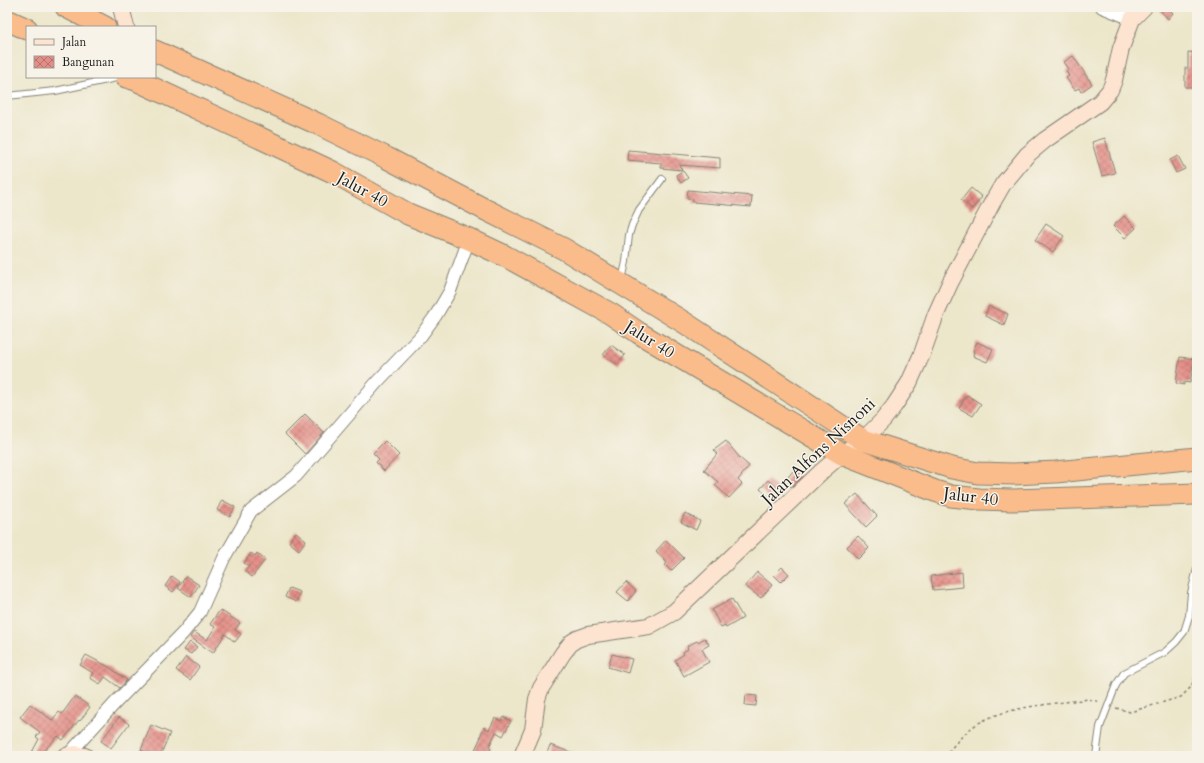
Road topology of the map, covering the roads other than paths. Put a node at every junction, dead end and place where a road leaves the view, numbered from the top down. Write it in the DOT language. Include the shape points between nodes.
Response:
graph roads {
  1 [pos="66,7"];
  2 [pos="121,7"];
  3 [pos="1102,7"];
  4 [pos="1144,7"];
  5 [pos="1132,19"];
  6 [pos="7,20"];
  7 [pos="103,26"];
  8 [pos="126,26"];
  9 [pos="26,29"];
  10 [pos="156,51"];
  11 [pos="128,78"];
  12 [pos="7,96"];
  13 [pos="662,179"];
  14 [pos="469,239"];
  15 [pos="621,284"];
  16 [pos="863,440"];
  17 [pos="842,454"];
  18 [pos="1197,458"];
  19 [pos="1197,494"];
  20 [pos="1197,569"];
  21 [pos="66,755"];
  22 [pos="85,756"];
  23 [pos="522,756"];
  24 [pos="1096,756"];
  1 -- 7 [label="highway"];
  2 -- 8 [label="main road"];
  3 -- 5 [label="street"];
  4 -- 5 [label="main road, Jalan Alfons Nisnoni"];
  5 -- 16 [label="main road, Jalan Alfons Nisnoni" via="1110,90 1100,102 1045,140 1003,184 936,314 909,384 883,420"];
  6 -- 9 [label="highway"];
  10 -- 15 [label="highway, Jalur 40" via="387,158 564,249"];
  11 -- 12 [label="lane" via="55,91"];
  11 -- 14 [label="highway, Jalur 40" via="334,172 408,214"];
  13 -- 15 [label="lane" via="639,210 632,225"];
  14 -- 17 [label="highway, Jalur 40" via="580,297"];
  14 -- 21 [label="street" via="450,291 420,336 296,476 251,510 224,558 200,612 184,633"];
  15 -- 16 [label="highway, Jalur 40"];
  16 -- 17 [label="main road, Jalan Alfons Nisnoni"];
  16 -- 18 [label="highway, Jalur 40" via="952,468 978,473 1056,472"];
  17 -- 19 [label="highway, Jalur 40" via="951,496 1012,500"];
  17 -- 23 [label="main road, Jalan Alfons Nisnoni" via="674,612 649,626 588,635 572,642 540,688 533,730"];
  20 -- 24 [label="lane" via="1184,632 1165,652 1124,673 1116,685 1100,727"];
  21 -- 22 [label="main road"];
}
